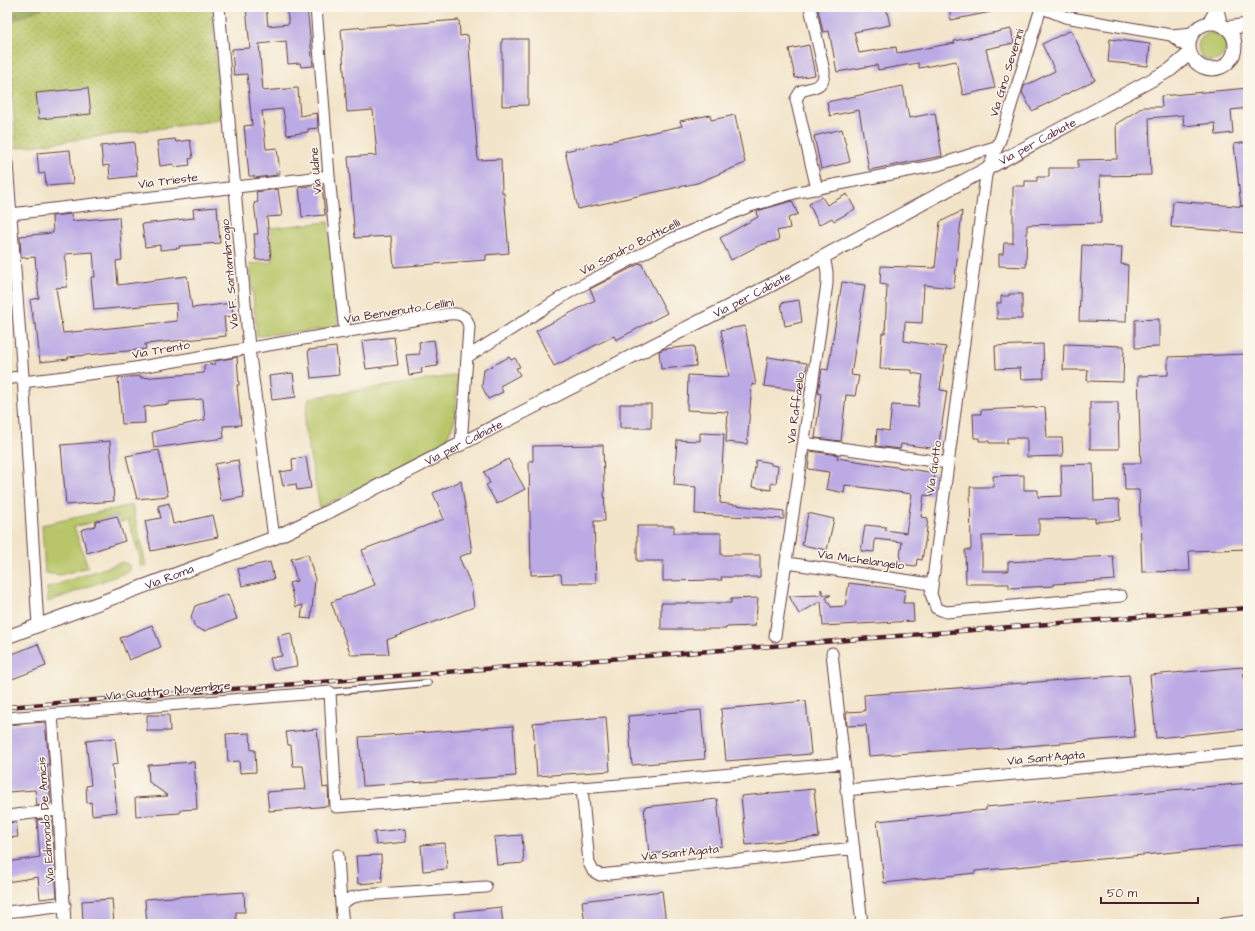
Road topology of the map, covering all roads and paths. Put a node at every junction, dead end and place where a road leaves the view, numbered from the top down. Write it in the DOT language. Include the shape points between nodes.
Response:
graph roads {
  1 [pos="219,7"];
  2 [pos="316,7"];
  3 [pos="810,7"];
  4 [pos="1041,7"];
  5 [pos="1217,7"];
  6 [pos="1208,23"];
  7 [pos="1248,25"];
  8 [pos="1224,26"];
  9 [pos="1193,32"];
  10 [pos="1248,33"];
  11 [pos="1171,36"];
  12 [pos="1234,45"];
  13 [pos="1190,51"];
  14 [pos="1199,64"];
  15 [pos="1170,70"];
  16 [pos="998,146"];
  17 [pos="7,163"];
  18 [pos="988,167"];
  19 [pos="329,176"];
  20 [pos="236,186"];
  21 [pos="817,189"];
  22 [pos="10,214"];
  23 [pos="824,256"];
  24 [pos="345,333"];
  25 [pos="304,340"];
  26 [pos="249,348"];
  27 [pos="468,357"];
  28 [pos="7,379"];
  29 [pos="23,379"];
  30 [pos="804,443"];
  31 [pos="461,445"];
  32 [pos="948,463"];
  33 [pos="330,511"];
  34 [pos="274,538"];
  35 [pos="786,562"];
  36 [pos="931,584"];
  37 [pos="1121,596"];
  38 [pos="38,626"];
  39 [pos="775,636"];
  40 [pos="7,637"];
  41 [pos="832,653"];
  42 [pos="428,683"];
  43 [pos="330,692"];
  44 [pos="52,714"];
  45 [pos="7,718"];
  46 [pos="1248,752"];
  47 [pos="843,763"];
  48 [pos="582,788"];
  49 [pos="846,790"];
  50 [pos="59,810"];
  51 [pos="7,816"];
  52 [pos="854,848"];
  53 [pos="338,855"];
  54 [pos="486,887"];
  55 [pos="341,904"];
  56 [pos="65,905"];
  57 [pos="7,912"];
  58 [pos="1248,921"];
  59 [pos="65,924"];
  60 [pos="342,924"];
  61 [pos="862,924"];
  62 [pos="1223,924"];
  1 -- 20 [label="street, Via F. Santambrogio"];
  2 -- 19 [label="street, Via Udine"];
  3 -- 21 [label="street" via="824,71 823,78 817,87 801,91 796,100"];
  4 -- 11 [label="street" via="1065,17"];
  4 -- 16 [label="street, Via Gino Severini"];
  5 -- 6 [label="street"];
  5 -- 8 [label="street"];
  6 -- 8 [label="street"];
  6 -- 9 [label="street"];
  7 -- 8 [label="street"];
  8 -- 12 [label="street" via="1232,35"];
  9 -- 11 [label="street"];
  9 -- 13 [label="street"];
  10 -- 12 [label="street"];
  11 -- 13 [label="street"];
  12 -- 14 [label="street" via="1232,56 1224,65 1211,68"];
  13 -- 14 [label="street"];
  13 -- 15 [label="street, Via per Cabiate"];
  14 -- 15 [label="street, Via per Cabiate" via="1184,65"];
  15 -- 18 [label="street, Via per Cabiate"];
  16 -- 18 [label="street, Via Giotto"];
  16 -- 21 [label="street, Via Sandro Botticelli" via="938,165"];
  17 -- 22 [label="street"];
  18 -- 23 [label="street, Via per Cabiate"];
  18 -- 32 [label="street, Via Giotto"];
  19 -- 20 [label="street, Via Trieste"];
  19 -- 24 [label="street, Via Udine"];
  20 -- 22 [label="street, Via Trieste"];
  20 -- 26 [label="street, Via F. Santambrogio"];
  21 -- 27 [label="street, Via Sandro Botticelli" via="756,203 667,241 558,298"];
  22 -- 29 [label="street"];
  23 -- 30 [label="street, Via Raffaello" via="827,284"];
  23 -- 31 [label="street, Via per Cabiate"];
  24 -- 25 [label="street, Via Benvenuto Cellini"];
  24 -- 27 [label="street, Via Benvenuto Cellini" via="460,314 469,323"];
  25 -- 26 [label="street, Via Trento"];
  26 -- 29 [label="street, Via Trento" via="129,369"];
  26 -- 34 [label="street, Via F. Santambrogio"];
  27 -- 31 [label="street, Via Benvenuto Cellini"];
  28 -- 29 [label="street, Via Trento"];
  29 -- 38 [label="street"];
  30 -- 32 [label="street"];
  30 -- 35 [label="street, Via Raffaello"];
  31 -- 33 [label="street, Via per Cabiate"];
  32 -- 36 [label="street, Via Giotto"];
  33 -- 34 [label="street, Via Roma"];
  34 -- 38 [label="street, Via Roma"];
  35 -- 36 [label="street, Via Michelangelo"];
  35 -- 39 [label="street, Via Raffaello"];
  36 -- 37 [label="street, Via Giotto" via="934,604 938,610 946,612"];
  38 -- 40 [label="street, Via Roma"];
  41 -- 47 [label="street"];
  42 -- 43 [label="lane"];
  43 -- 44 [label="street, Via Quattro Novembre"];
  43 -- 48 [label="street" via="336,807"];
  44 -- 45 [label="street, Via Quattro Novembre"];
  44 -- 50 [label="street, Via Edmondo De Amicis"];
  46 -- 49 [label="street, Via Sant'Agata"];
  47 -- 48 [label="street"];
  47 -- 49 [label="street"];
  48 -- 52 [label="street, Via Sant'Agata" via="590,863 593,872 600,875"];
  49 -- 52 [label="street"];
  50 -- 51 [label="street"];
  50 -- 56 [label="street, Via Edmondo De Amicis"];
  52 -- 61 [label="street"];
  53 -- 55 [label="street"];
  54 -- 55 [label="street" via="363,895 350,898"];
  55 -- 60 [label="street"];
  56 -- 57 [label="street"];
  56 -- 59 [label="street, Via Edmondo De Amicis"];
  58 -- 62 [label="street"];
}
